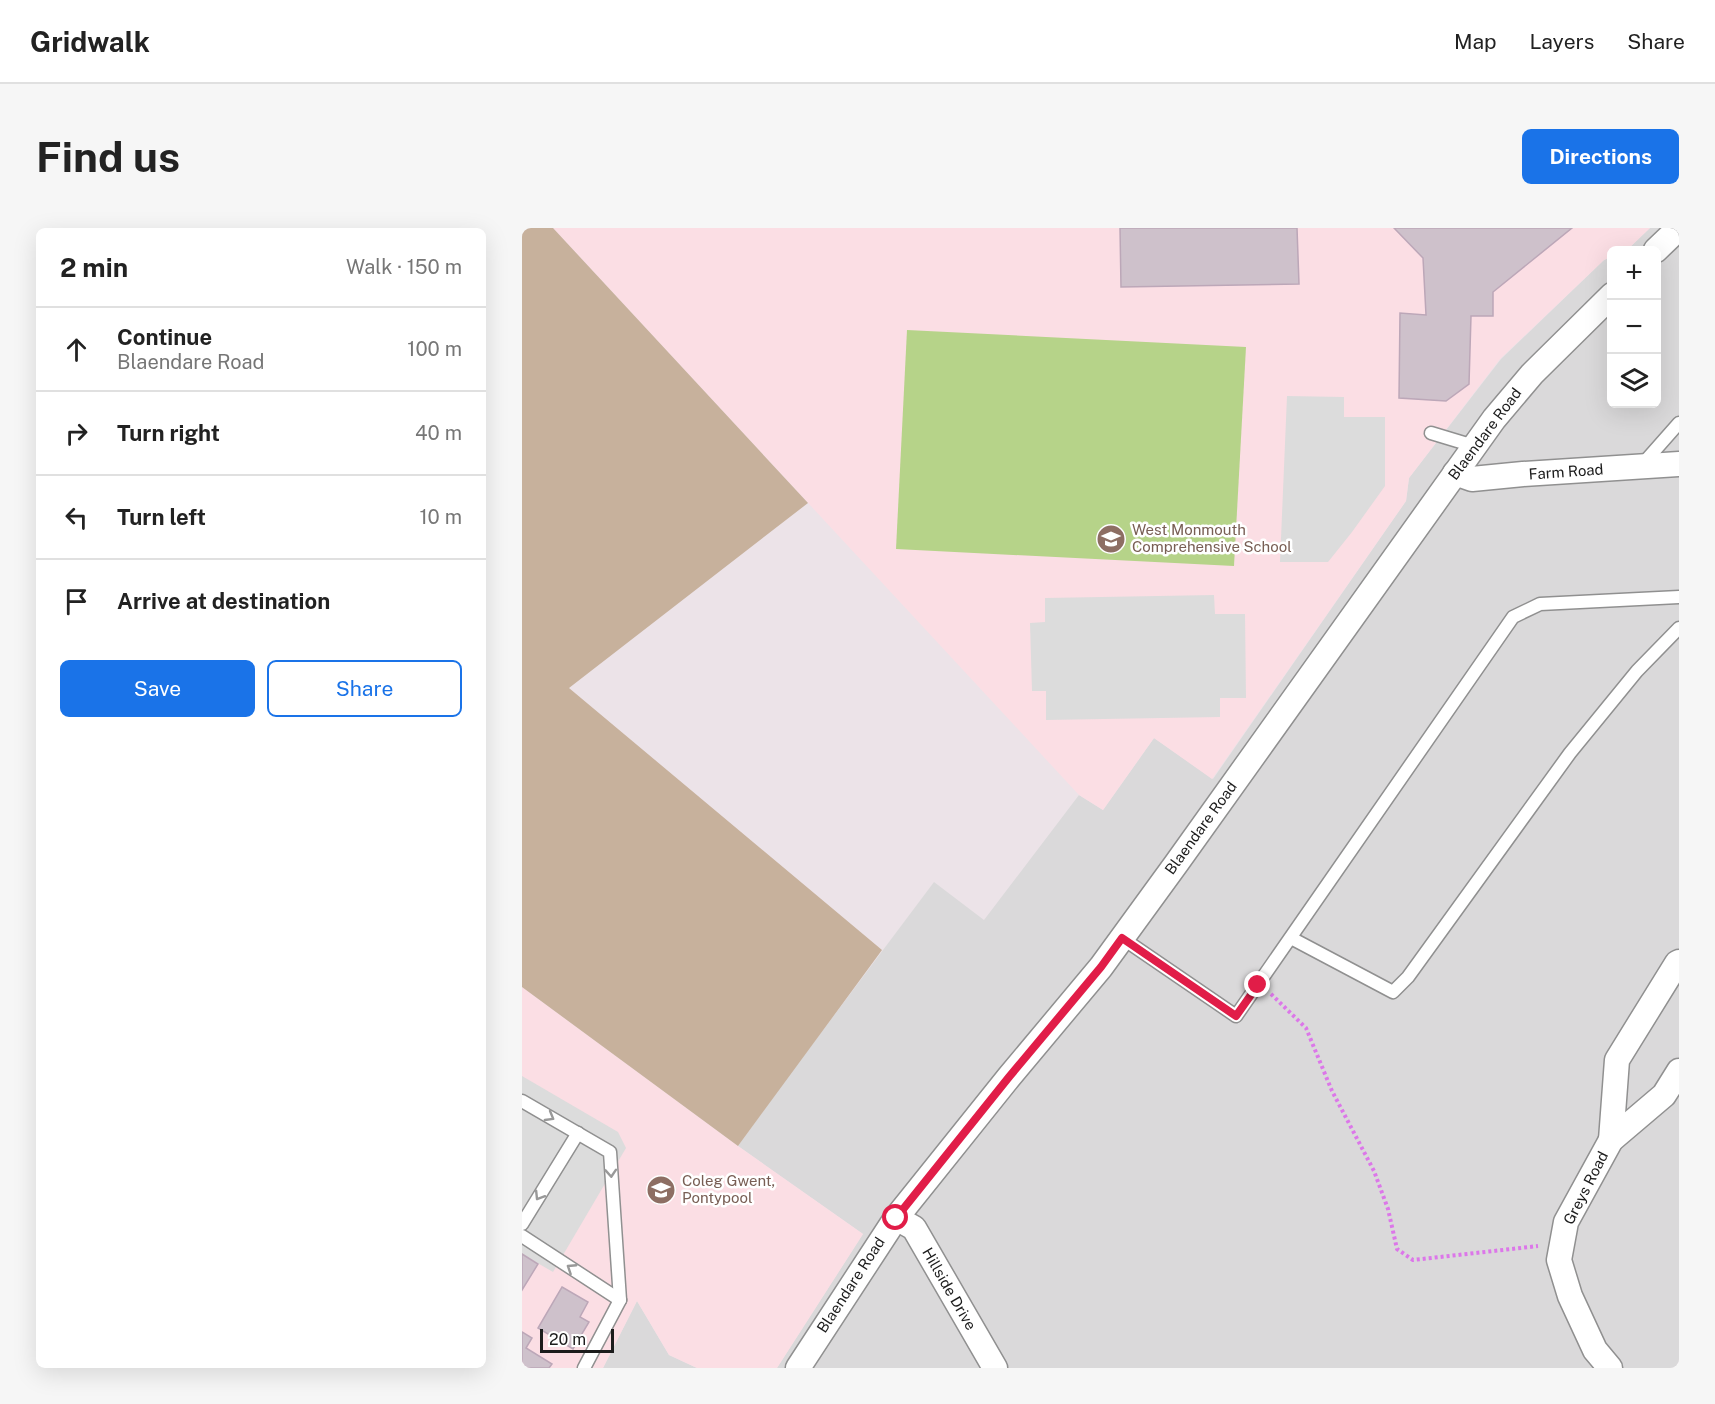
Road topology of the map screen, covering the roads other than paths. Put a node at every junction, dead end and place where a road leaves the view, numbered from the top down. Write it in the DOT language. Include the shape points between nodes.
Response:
graph roads {
  1 [pos="1679,228"];
  2 [pos="1660,246"];
  3 [pos="1607,299"];
  4 [pos="1679,423"];
  5 [pos="1431,433"];
  6 [pos="1474,446"];
  7 [pos="1679,464"];
  8 [pos="1640,466"];
  9 [pos="1455,473"];
  10 [pos="1679,597"];
  11 [pos="1679,628"];
  12 [pos="1122,938"];
  13 [pos="1291,938"];
  14 [pos="1679,962"];
  15 [pos="1679,1071"];
  16 [pos="522,1101"];
  17 [pos="578,1133"];
  18 [pos="1611,1140"];
  19 [pos="896,1218"];
  20 [pos="522,1224"];
  21 [pos="522,1236"];
  22 [pos="620,1300"];
  23 [pos="584,1368"];
  24 [pos="798,1368"];
  25 [pos="995,1368"];
  26 [pos="1610,1368"];
  1 -- 2 [label="street"];
  3 -- 6 [label="street, Blaendare Road" via="1532,374"];
  4 -- 8 [label="lane"];
  5 -- 6 [label="lane"];
  6 -- 9 [label="street, Blaendare Road"];
  7 -- 8 [label="street, Farm Road"];
  8 -- 9 [label="street, Farm Road" via="1472,479"];
  9 -- 12 [label="street, Blaendare Road"];
  10 -- 13 [label="lane" via="1540,604 1513,617"];
  11 -- 13 [label="lane" via="1636,671 1570,753 1408,977 1393,992"];
  12 -- 13 [label="lane" via="1236,1016"];
  12 -- 19 [label="street, Blaendare Road"];
  14 -- 18 [label="street, Greys Road" via="1617,1060"];
  15 -- 18 [label="street, Greys Road" via="1664,1095"];
  16 -- 17 [label="lane, one-way"];
  17 -- 20 [label="lane, one-way"];
  17 -- 22 [label="lane, one-way" via="610,1152"];
  18 -- 26 [label="street, Greys Road" via="1566,1222 1559,1260 1570,1296 1595,1350"];
  19 -- 24 [label="street, Blaendare Road"];
  19 -- 25 [label="street, Hillside Drive" via="914,1228"];
  22 -- 21 [label="lane, one-way"];
  22 -- 23 [label="lane"];
}
